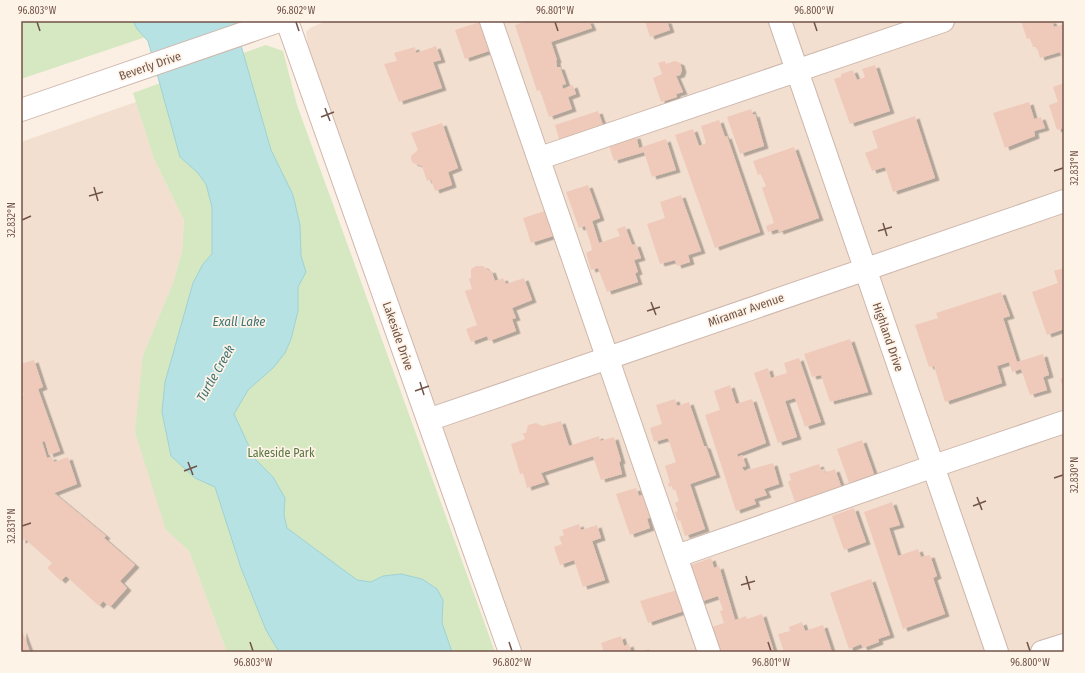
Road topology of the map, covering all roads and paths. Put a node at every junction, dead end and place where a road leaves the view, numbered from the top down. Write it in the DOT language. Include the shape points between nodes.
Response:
graph roads {
  1 [pos="279,21"];
  2 [pos="287,21"];
  3 [pos="491,21"];
  4 [pos="780,21"];
  5 [pos="944,21"];
  6 [pos="798,72"];
  7 [pos="21,110"];
  8 [pos="540,158"];
  9 [pos="1064,201"];
  10 [pos="865,269"];
  11 [pos="609,358"];
  12 [pos="428,420"];
  13 [pos="1064,422"];
  14 [pos="934,466"];
  15 [pos="677,556"];
  16 [pos="1064,645"];
  17 [pos="510,652"];
  18 [pos="709,652"];
  19 [pos="997,652"];
  20 [pos="1042,652"];
  1 -- 7 [label="street, Beverly Drive"];
  2 -- 12 [label="street, Lakeside Drive"];
  3 -- 8 [label="street"];
  4 -- 6 [label="street, Highland Drive"];
  5 -- 6 [label="street"];
  6 -- 8 [label="street"];
  6 -- 10 [label="street, Highland Drive"];
  8 -- 11 [label="street"];
  9 -- 10 [label="street, Miramar Avenue"];
  10 -- 11 [label="street, Miramar Avenue"];
  10 -- 14 [label="street, Highland Drive"];
  11 -- 12 [label="street, Miramar Avenue"];
  11 -- 15 [label="street"];
  12 -- 17 [label="street, Lakeside Drive"];
  13 -- 14 [label="street"];
  14 -- 15 [label="street"];
  14 -- 19 [label="street, Highland Drive"];
  15 -- 18 [label="street"];
  16 -- 20 [label="street"];
}
